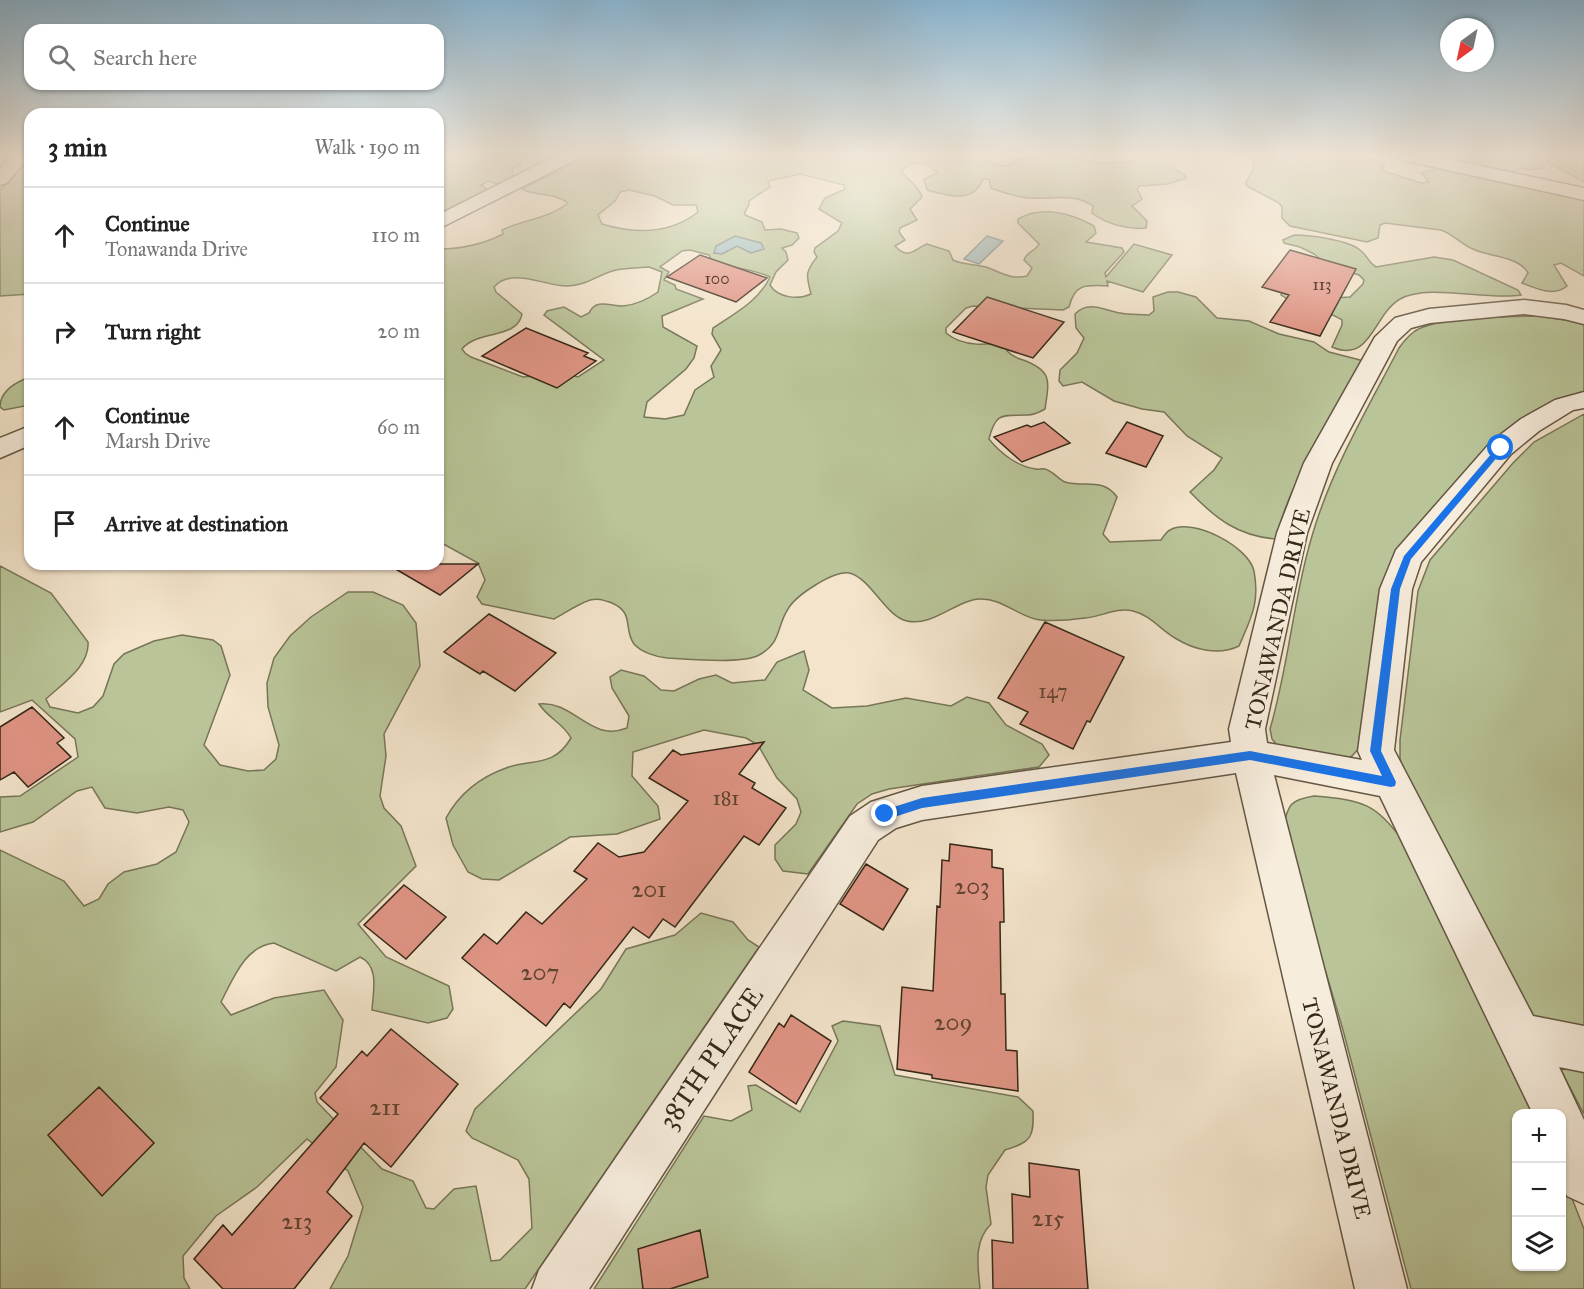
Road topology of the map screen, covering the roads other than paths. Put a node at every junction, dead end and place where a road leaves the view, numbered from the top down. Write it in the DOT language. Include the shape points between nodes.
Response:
graph roads {
  1 [pos="1584,317"];
  2 [pos="1584,400"];
  3 [pos="1250,755"];
  4 [pos="1391,782"];
  5 [pos="1520,1036"];
  6 [pos="1584,1049"];
  7 [pos="1555,1109"];
  8 [pos="1566,1135"];
  9 [pos="1584,1179"];
  10 [pos="558,1289"];
  11 [pos="1381,1289"];
  1 -- 3 [label="street, TONAWANDA DRIVE" via="1524,308 1429,316 1403,323 1387,337 1318,463 1292,533 1247,729"];
  2 -- 4 [label="street" via="1564,405 1530,424 1501,448 1407,558 1396,589 1376,751"];
  3 -- 4 [label="street"];
  3 -- 10 [label="street, 38TH PLACE" via="922,803 885,814 864,828"];
  3 -- 11 [label="street, TONAWANDA DRIVE"];
  4 -- 5 [label="street"];
  5 -- 6 [label="street"];
  5 -- 7 [label="street"];
  8 -- 9 [label="street"];
}
